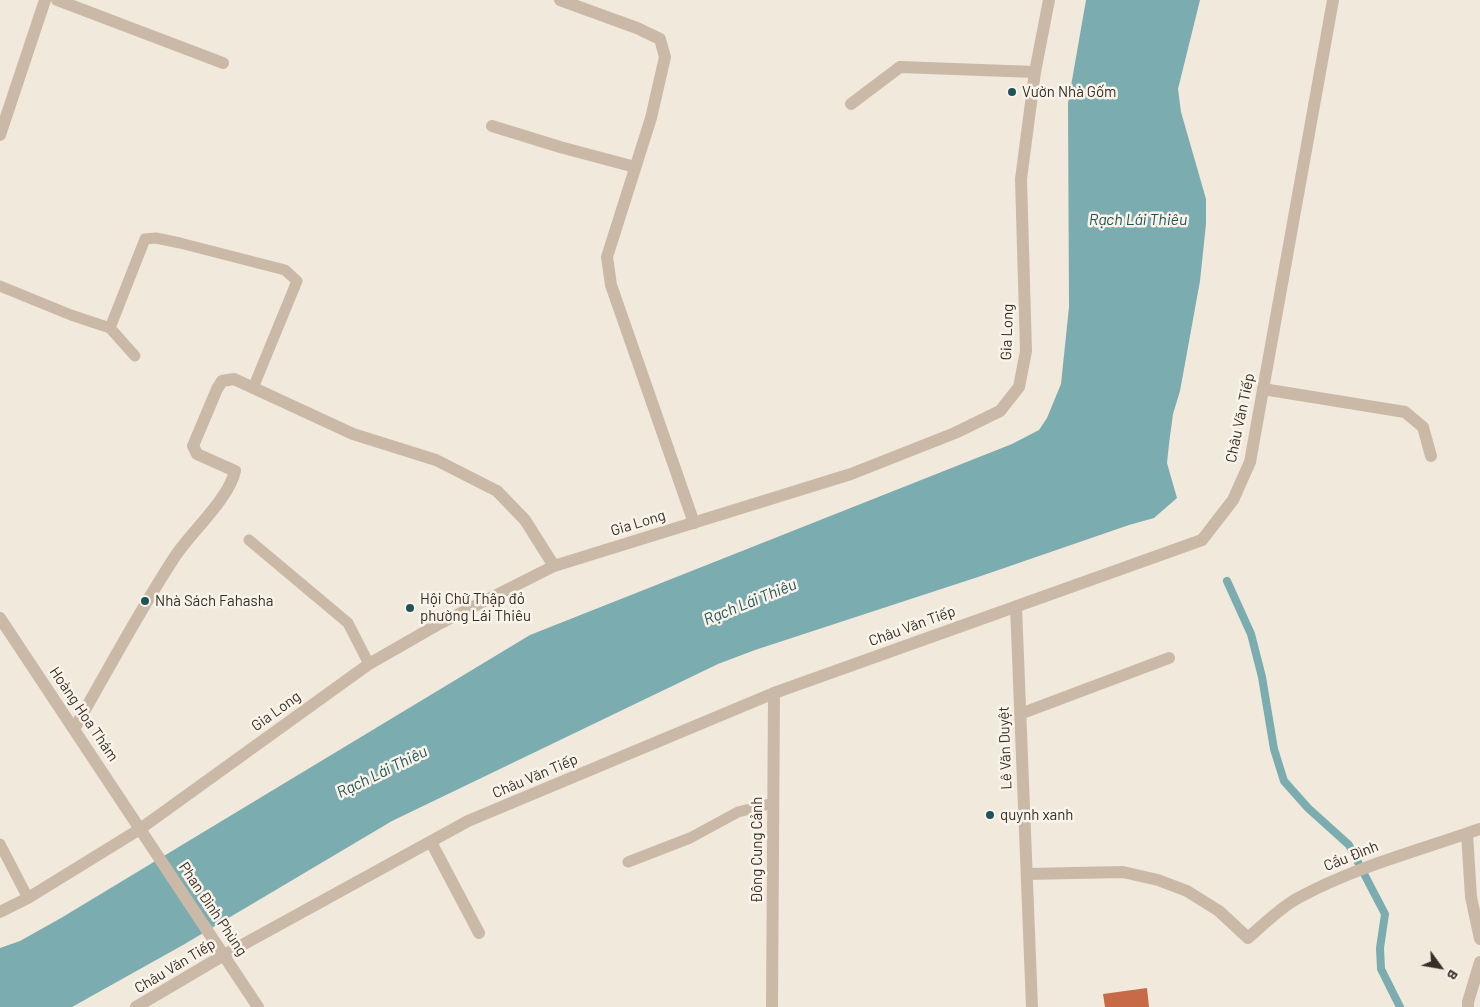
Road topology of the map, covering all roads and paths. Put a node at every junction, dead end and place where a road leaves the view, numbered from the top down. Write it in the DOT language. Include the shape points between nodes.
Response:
graph roads {
  1 [pos="45,0"];
  2 [pos="58,0"];
  3 [pos="560,0"];
  4 [pos="1049,0"];
  5 [pos="1333,0"];
  6 [pos="223,63"];
  7 [pos="1035,72"];
  8 [pos="851,104"];
  9 [pos="492,126"];
  10 [pos="0,135"];
  11 [pos="635,167"];
  12 [pos="0,286"];
  13 [pos="110,328"];
  14 [pos="135,356"];
  15 [pos="253,388"];
  16 [pos="1263,389"];
  17 [pos="1431,456"];
  18 [pos="694,523"];
  19 [pos="249,540"];
  20 [pos="554,566"];
  21 [pos="1016,607"];
  22 [pos="0,618"];
  23 [pos="1169,658"];
  24 [pos="368,664"];
  25 [pos="774,693"];
  26 [pos="1020,714"];
  27 [pos="74,729"];
  28 [pos="773,803"];
  29 [pos="140,829"];
  30 [pos="1480,829"];
  31 [pos="1467,834"];
  32 [pos="431,842"];
  33 [pos="0,844"];
  34 [pos="628,862"];
  35 [pos="1027,874"];
  36 [pos="28,898"];
  37 [pos="0,912"];
  38 [pos="479,933"];
  39 [pos="1480,939"];
  40 [pos="224,955"];
  41 [pos="1480,962"];
  42 [pos="136,1007"];
  43 [pos="258,1007"];
  44 [pos="772,1007"];
  45 [pos="1032,1007"];
  46 [pos="1468,1007"];
  1 -- 10 [label="street"];
  2 -- 6 [label="street"];
  3 -- 11 [label="street" via="660,39 665,57 651,118"];
  4 -- 7 [label="street, Gia Long"];
  5 -- 16 [label="street, Châu Văn Tiếp"];
  7 -- 8 [label="street" via="900,67"];
  7 -- 18 [label="street, Gia Long" via="1021,179 1026,351 1019,387 1000,411 955,434 851,474"];
  9 -- 11 [label="street"];
  11 -- 18 [label="street" via="607,257 611,285"];
  12 -- 13 [label="lane"];
  13 -- 14 [label="lane"];
  13 -- 15 [label="lane" via="145,239 172,241 285,270 297,281"];
  15 -- 20 [label="street" via="352,434 436,460 496,491 525,520"];
  15 -- 27 [label="street" via="234,379 222,381 217,389 193,446 198,454 235,472 233,478 227,491 175,557"];
  16 -- 17 [label="street" via="1405,412 1422,427"];
  16 -- 21 [label="street, Châu Văn Tiếp" via="1250,462 1233,500 1202,540"];
  18 -- 20 [label="street, Gia Long"];
  19 -- 24 [label="lane" via="348,624"];
  20 -- 24 [label="street, Gia Long"];
  21 -- 25 [label="street, Châu Văn Tiếp"];
  21 -- 26 [label="street, Lê Văn Duyệt"];
  22 -- 27 [label="street, Hoàng Hoa Thám"];
  23 -- 26 [label="street"];
  24 -- 29 [label="street, Gia Long"];
  25 -- 28 [label="street, Đông Cung Cảnh"];
  25 -- 32 [label="street, Châu Văn Tiếp" via="468,822"];
  26 -- 35 [label="street, Lê Văn Duyệt"];
  27 -- 29 [label="street, Hoàng Hoa Thám"];
  28 -- 34 [label="lane" via="738,812 690,838"];
  28 -- 44 [label="street, Đông Cung Cảnh"];
  29 -- 36 [label="street, Gia Long"];
  29 -- 40 [label="street, Phan Đình Phùng"];
  30 -- 31 [label="street, Cầu Đình"];
  31 -- 35 [label="street, Cầu Đình" via="1376,863 1330,882 1296,899 1248,938 1219,911 1187,891 1158,880 1123,872"];
  31 -- 39 [label="street" via="1472,897"];
  32 -- 38 [label="street"];
  32 -- 40 [label="street, Châu Văn Tiếp"];
  33 -- 36 [label="lane"];
  35 -- 45 [label="street, Lê Văn Duyệt"];
  36 -- 37 [label="street, Gia Long"];
  40 -- 42 [label="street, Châu Văn Tiếp"];
  40 -- 43 [label="street, Phan Đình Phùng"];
  41 -- 46 [label="street"];
}
